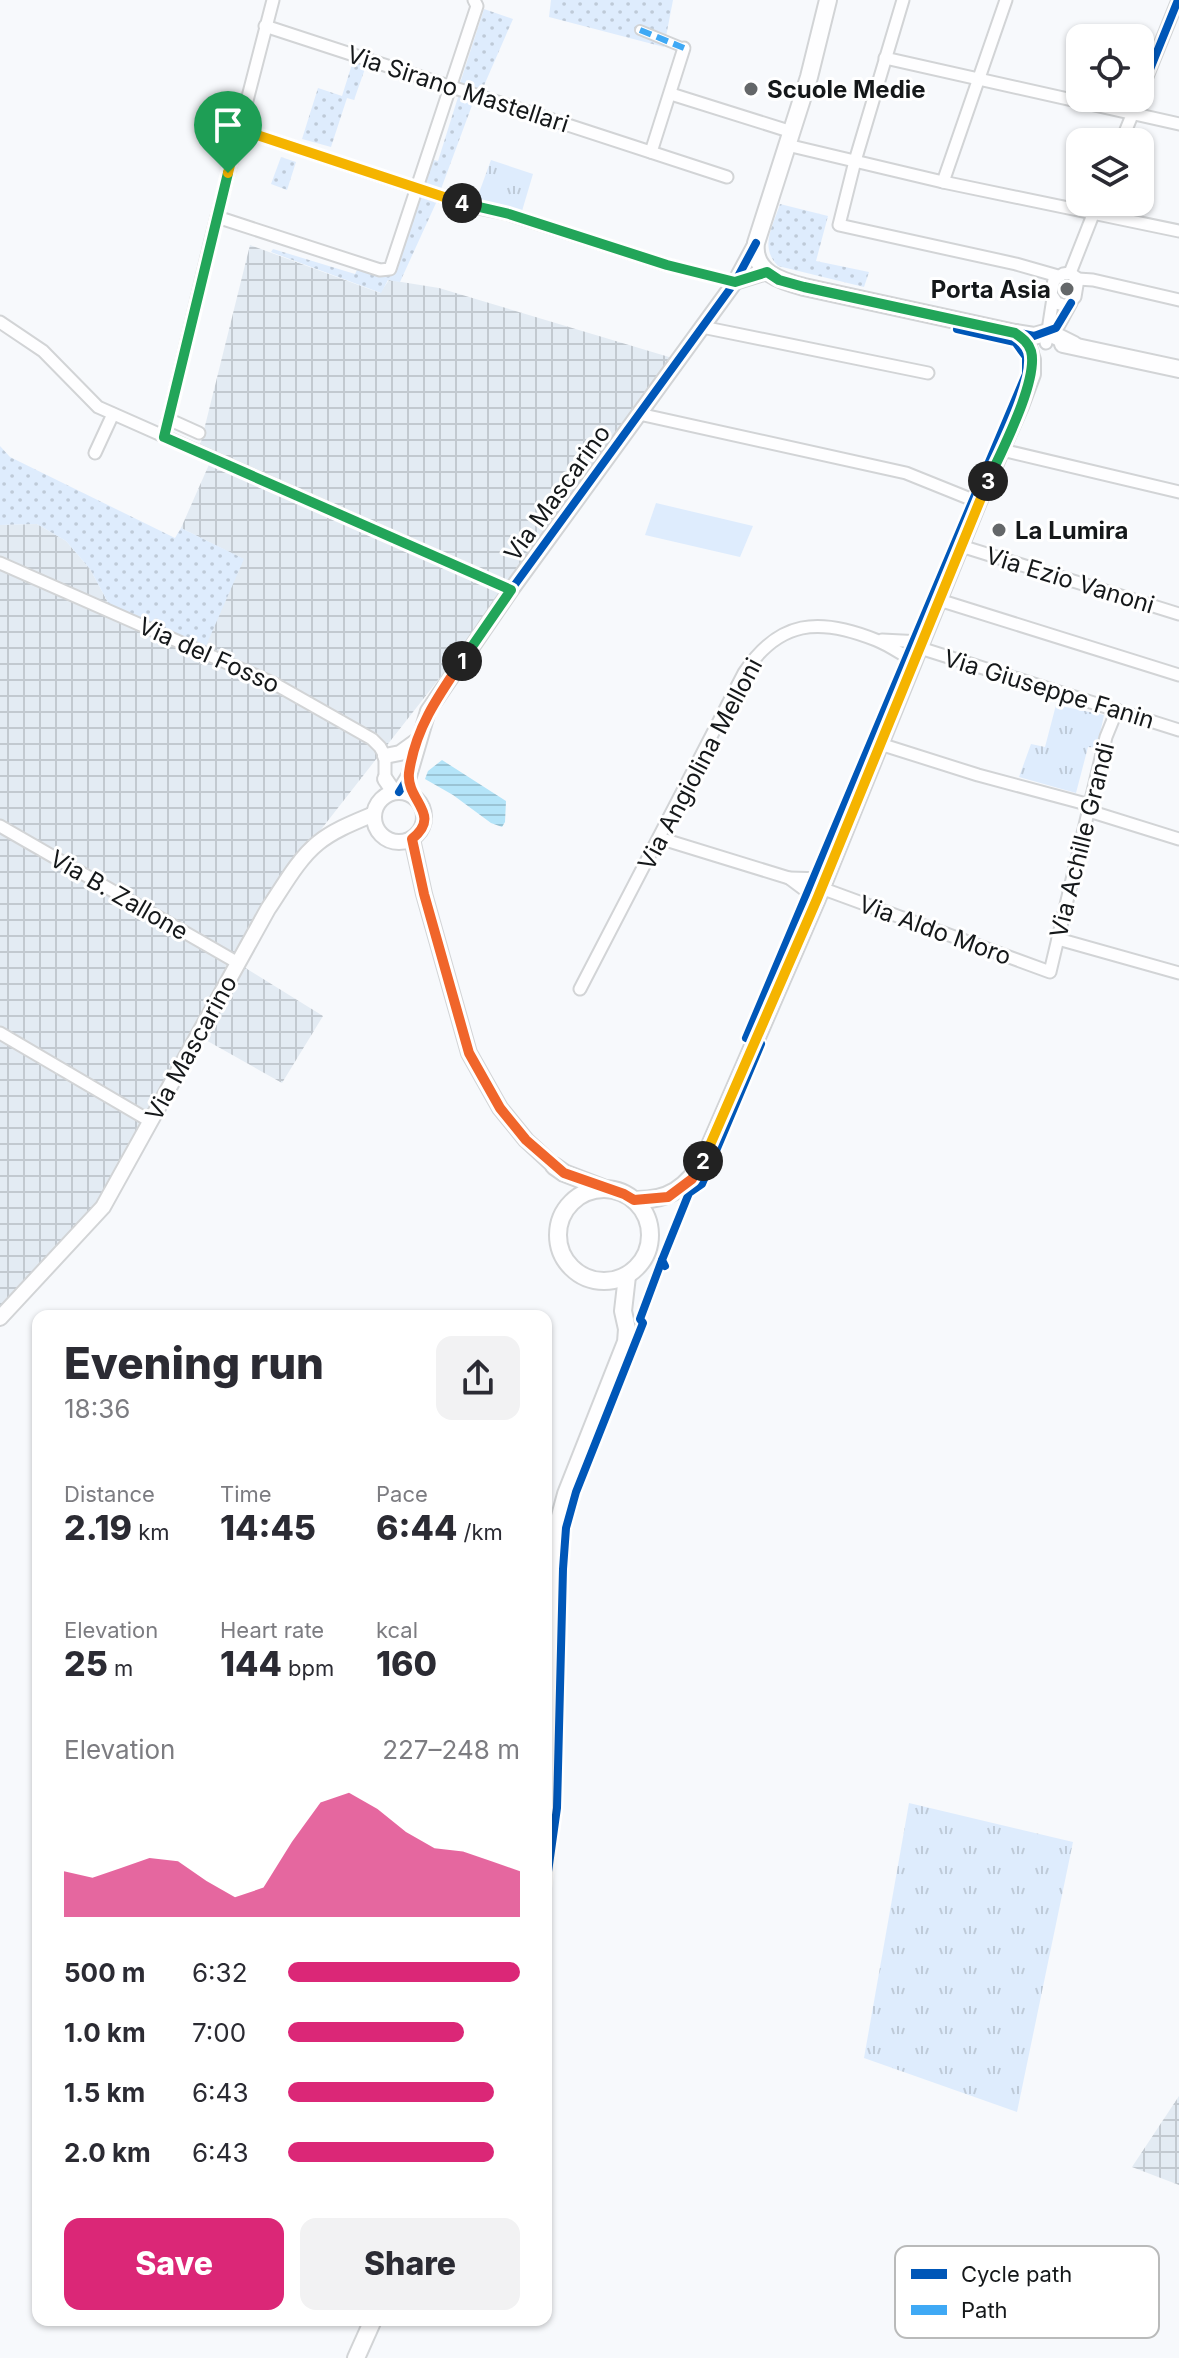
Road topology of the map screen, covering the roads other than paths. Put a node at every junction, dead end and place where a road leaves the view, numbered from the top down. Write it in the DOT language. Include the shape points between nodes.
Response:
graph roads {
  1 [pos="273,0"];
  2 [pos="474,0"];
  3 [pos="828,0"];
  4 [pos="903,0"];
  5 [pos="1006,0"];
  6 [pos="1178,0"];
  7 [pos="265,26"];
  8 [pos="640,30"];
  9 [pos="684,48"];
  10 [pos="885,58"];
  11 [pos="1154,59"];
  12 [pos="978,80"];
  13 [pos="451,87"];
  14 [pos="671,94"];
  15 [pos="1132,114"];
  16 [pos="1179,124"];
  17 [pos="1126,128"];
  18 [pos="239,129"];
  19 [pos="790,138"];
  20 [pos="651,152"];
  21 [pos="855,161"];
  22 [pos="727,177"];
  23 [pos="943,182"];
  24 [pos="418,188"];
  25 [pos="1066,202"];
  26 [pos="1093,216"];
  27 [pos="1128,216"];
  28 [pos="217,217"];
  29 [pos="1179,231"];
  30 [pos="756,243"];
  31 [pos="767,272"];
  32 [pos="1069,276"];
  33 [pos="735,282"];
  34 [pos="1053,298"];
  35 [pos="1179,300"];
  36 [pos="1068,309"];
  37 [pos="0,322"];
  38 [pos="702,327"];
  39 [pos="1041,339"];
  40 [pos="1070,342"];
  41 [pos="1179,369"];
  42 [pos="928,373"];
  43 [pos="113,414"];
  44 [pos="639,414"];
  45 [pos="168,419"];
  46 [pos="199,433"];
  47 [pos="164,437"];
  48 [pos="1002,450"];
  49 [pos="95,453"];
  50 [pos="1179,492"];
  51 [pos="978,502"];
  52 [pos="961,546"];
  53 [pos="0,563"];
  54 [pos="511,590"];
  55 [pos="939,600"];
  56 [pos="1179,614"];
  57 [pos="877,640"];
  58 [pos="919,650"];
  59 [pos="1179,675"];
  60 [pos="1117,710"];
  61 [pos="1179,730"];
  62 [pos="418,740"];
  63 [pos="880,744"];
  64 [pos="385,756"];
  65 [pos="385,779"];
  66 [pos="397,794"];
  67 [pos="1089,808"];
  68 [pos="375,820"];
  69 [pos="0,826"];
  70 [pos="659,838"];
  71 [pos="1179,839"];
  72 [pos="407,841"];
  73 [pos="789,878"];
  74 [pos="821,889"];
  75 [pos="1058,939"];
  76 [pos="238,963"];
  77 [pos="1050,972"];
  78 [pos="1179,973"];
  79 [pos="580,989"];
  80 [pos="0,1033"];
  81 [pos="150,1121"];
  82 [pos="554,1166"];
  83 [pos="604,1188"];
  84 [pos="668,1197"];
  85 [pos="634,1200"];
  86 [pos="569,1204"];
  87 [pos="650,1229"];
  88 [pos="627,1276"];
  89 [pos="600,1282"];
  90 [pos="623,1311"];
  91 [pos="0,1318"];
  92 [pos="552,1749"];
  93 [pos="370,2326"];
  94 [pos="356,2358"];
  1 -- 7 [label="street"];
  2 -- 13 [label="street" via="477,6"];
  3 -- 19 [label="main road"];
  4 -- 10 [label="street"];
  5 -- 12 [label="street"];
  6 -- 11 [label="street"];
  7 -- 13 [label="street, Via Sirano Mastellari"];
  7 -- 18 [label="street"];
  8 -- 9 [label="street"];
  9 -- 14 [label="street"];
  10 -- 12 [label="street"];
  10 -- 21 [label="street"];
  12 -- 15 [label="street"];
  12 -- 23 [label="street"];
  13 -- 20 [label="street, Via Sirano Mastellari"];
  13 -- 24 [label="street"];
  14 -- 19 [label="street"];
  14 -- 20 [label="street"];
  15 -- 16 [label="street"];
  15 -- 17 [label="street"];
  18 -- 24 [label="street"];
  18 -- 28 [label="street"];
  19 -- 21 [label="street"];
  19 -- 30 [label="main road"];
  20 -- 22 [label="street, Via Sirano Mastellari"];
  21 -- 23 [label="street"];
  21 -- 32 [label="street" via="839,225"];
  23 -- 25 [label="street"];
  24 -- 28 [label="street" via="388,271"];
  24 -- 33 [label="street"];
  26 -- 32 [label="street"];
  27 -- 29 [label="street"];
  28 -- 45 [label="street"];
  30 -- 31 [label="main road" via="756,255"];
  30 -- 33 [label="street, Via Mascarino"];
  31 -- 33 [label="street"];
  31 -- 39 [label="main road" via="804,287 1015,333 1026,341"];
  32 -- 34 [label="street" via="1050,287"];
  32 -- 35 [label="street"];
  32 -- 36 [label="street" via="1075,297"];
  33 -- 38 [label="street, Via Mascarino"];
  34 -- 36 [label="street"];
  34 -- 39 [label="street"];
  36 -- 39 [label="street" via="1059,325"];
  36 -- 40 [label="street" via="1063,328"];
  37 -- 43 [label="street" via="43,351 98,407"];
  38 -- 42 [label="street"];
  38 -- 44 [label="street, Via Mascarino"];
  39 -- 40 [label="main road"];
  39 -- 48 [label="main road"];
  40 -- 41 [label="main road"];
  43 -- 47 [label="street"];
  43 -- 49 [label="street"];
  44 -- 51 [label="street" via="906,473"];
  44 -- 54 [label="street, Via Mascarino"];
  45 -- 46 [label="street"];
  45 -- 47 [label="street"];
  47 -- 54 [label="street"];
  48 -- 50 [label="street"];
  48 -- 51 [label="main road"];
  51 -- 52 [label="main road"];
  52 -- 55 [label="main road"];
  52 -- 56 [label="street, Via Ezio Vanoni"];
  53 -- 64 [label="street, Via del Fosso" via="275,684 372,739"];
  54 -- 62 [label="street, Via Mascarino" via="428,711"];
  55 -- 58 [label="main road"];
  55 -- 59 [label="street"];
  57 -- 58 [label="street, Via Angiolina Melloni"];
  57 -- 58 [label="street, Via Angiolina Melloni"];
  57 -- 70 [label="street, Via Angiolina Melloni" via="813,626 766,644 744,673"];
  58 -- 60 [label="street, Via Giuseppe Fanin"];
  58 -- 63 [label="main road"];
  60 -- 61 [label="street, Via Giuseppe Fanin"];
  60 -- 67 [label="street, Via Achille Grandi"];
  62 -- 64 [label="street"];
  62 -- 66 [label="street, Via Mascarino" via="409,776"];
  63 -- 67 [label="street"];
  63 -- 74 [label="main road"];
  64 -- 65 [label="street"];
  65 -- 66 [label="street"];
  66 -- 68 [label="street" via="377,805"];
  66 -- 72 [label="street" via="422,805 422,828"];
  67 -- 71 [label="street"];
  67 -- 75 [label="street, Via Achille Grandi"];
  68 -- 72 [label="street" via="386,839"];
  68 -- 76 [label="street, Via Mascarino" via="349,825 315,845 268,909"];
  69 -- 76 [label="street, Via B. Zallone"];
  70 -- 73 [label="street"];
  70 -- 79 [label="street, Via Angiolina Melloni"];
  72 -- 82 [label="street" via="469,1053 500,1108"];
  73 -- 74 [label="street"];
  73 -- 74 [label="street"];
  74 -- 77 [label="street, Via Aldo Moro"];
  74 -- 84 [label="main road" via="704,1159 692,1179"];
  75 -- 77 [label="street, Via Achille Grandi"];
  75 -- 78 [label="street"];
  76 -- 81 [label="street, Via Mascarino"];
  80 -- 81 [label="street"];
  81 -- 91 [label="street, Via Mascarino" via="103,1207"];
  82 -- 83 [label="main road"];
  82 -- 86 [label="main road"];
  83 -- 85 [label="main road"];
  83 -- 86 [label="main road" via="587,1191"];
  84 -- 85 [label="main road"];
  84 -- 87 [label="main road"];
  85 -- 87 [label="main road"];
  86 -- 89 [label="main road" via="557,1231 559,1251 575,1272"];
  87 -- 88 [label="main road" via="642,1263"];
  88 -- 89 [label="main road"];
  88 -- 90 [label="main road"];
  89 -- 90 [label="main road"];
  90 -- 92 [label="main road" via="626,1342 562,1507"];
  93 -- 94 [label="main road"];
}
